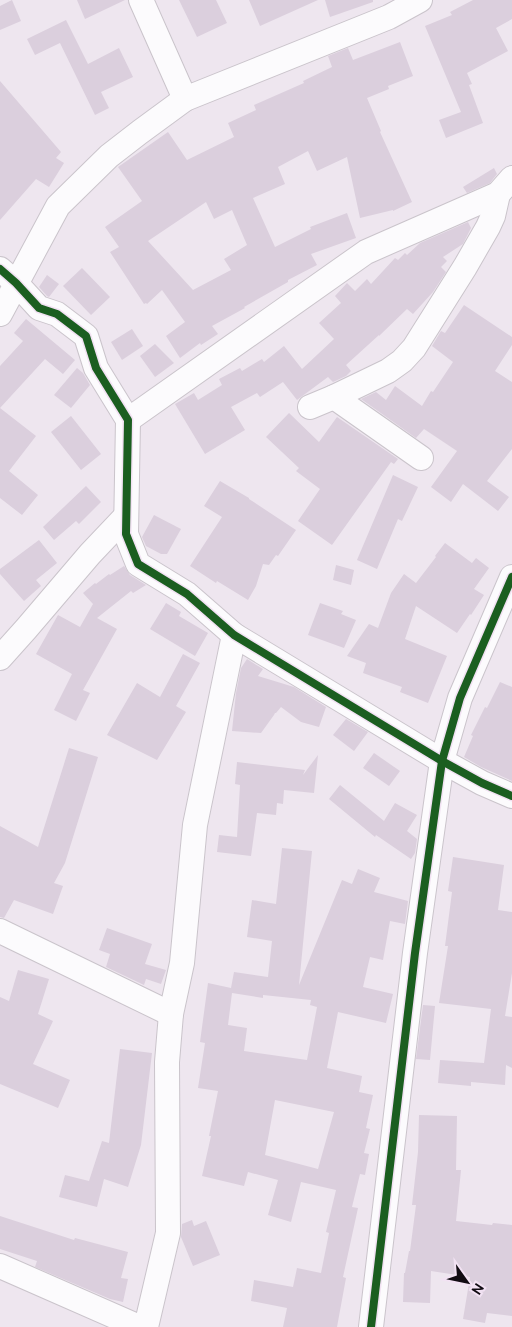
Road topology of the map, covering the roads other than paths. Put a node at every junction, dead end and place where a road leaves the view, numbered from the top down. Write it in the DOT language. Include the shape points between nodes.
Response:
graph roads {
  1 [pos="141,0"];
  2 [pos="420,0"];
  3 [pos="185,99"];
  4 [pos="505,186"];
  5 [pos="8,276"];
  6 [pos="0,314"];
  7 [pos="334,397"];
  8 [pos="310,407"];
  9 [pos="128,420"];
  10 [pos="421,458"];
  11 [pos="126,516"];
  12 [pos="512,577"];
  13 [pos="234,635"];
  14 [pos="0,658"];
  15 [pos="442,761"];
  16 [pos="512,796"];
  17 [pos="1,935"];
  18 [pos="171,1014"];
  19 [pos="0,1266"];
  20 [pos="139,1327"];
  21 [pos="146,1327"];
  22 [pos="371,1327"];
  1 -- 3 [label="street"];
  2 -- 3 [label="street" via="389,16"];
  3 -- 5 [label="street" via="108,156 58,206"];
  4 -- 7 [label="street" via="466,267 414,348 388,371"];
  4 -- 9 [label="street" via="366,252"];
  5 -- 6 [label="street"];
  5 -- 9 [label="street" via="39,308 57,314 86,336 96,368"];
  7 -- 8 [label="street"];
  7 -- 10 [label="street"];
  9 -- 11 [label="street"];
  11 -- 13 [label="street" via="126,534 138,564 187,594"];
  11 -- 14 [label="street"];
  12 -- 15 [label="street" via="460,698"];
  13 -- 15 [label="street"];
  13 -- 18 [label="street" via="196,825 182,963"];
  15 -- 16 [label="street"];
  15 -- 22 [label="street" via="415,953"];
  17 -- 18 [label="street"];
  18 -- 21 [label="street" via="167,1062 168,1232"];
  19 -- 20 [label="street"];
}
